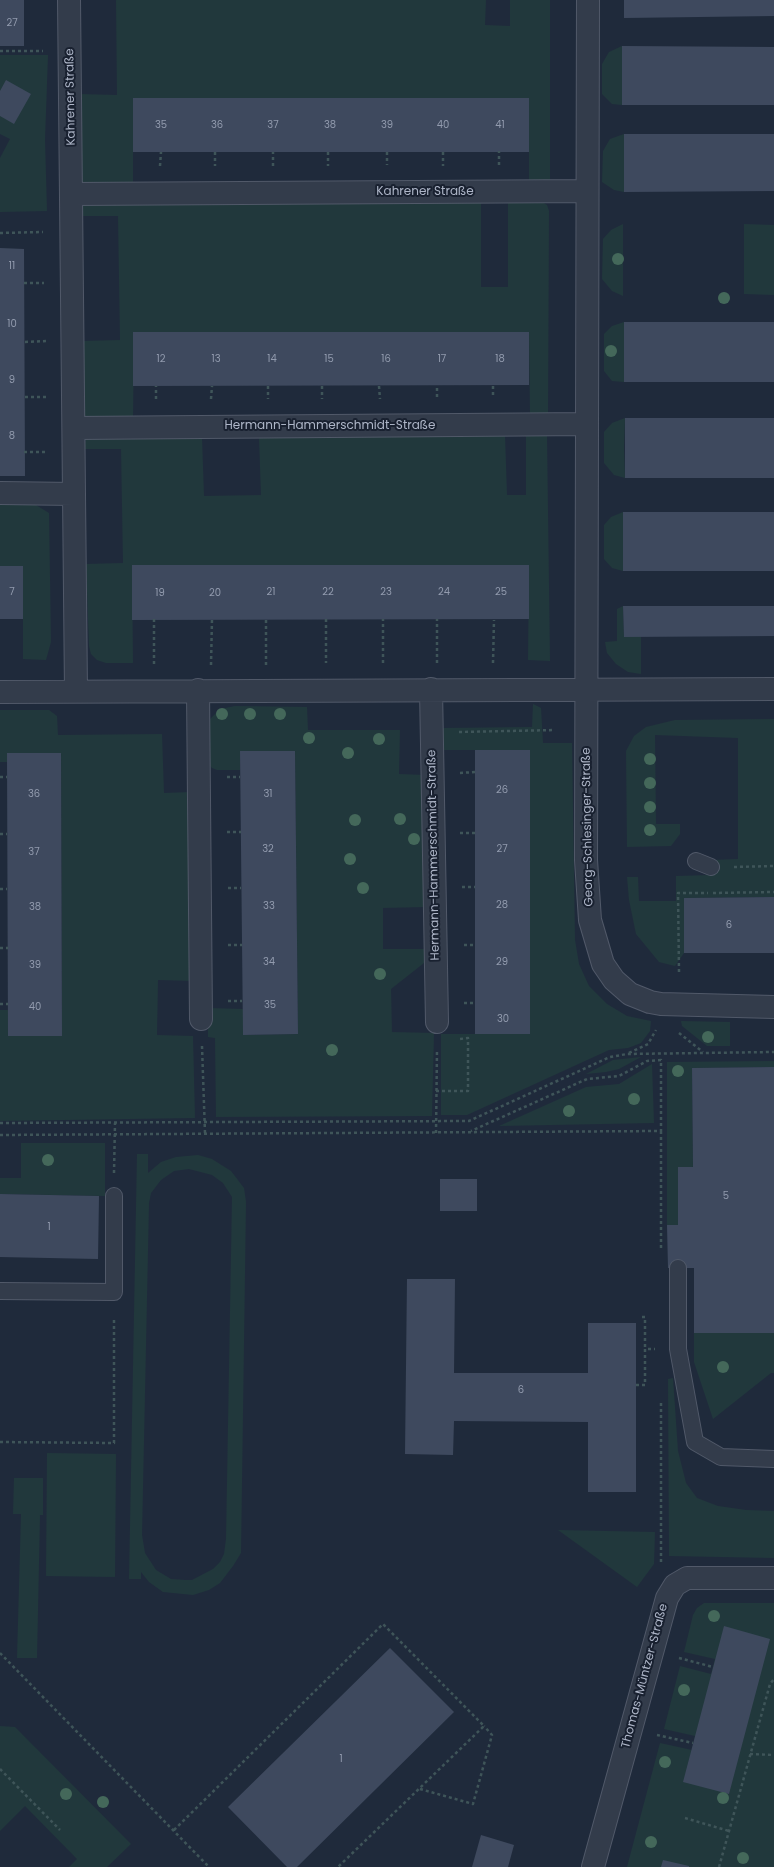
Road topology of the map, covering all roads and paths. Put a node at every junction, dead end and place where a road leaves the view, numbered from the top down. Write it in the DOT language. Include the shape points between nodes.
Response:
graph roads {
  1 [pos="69,0"];
  2 [pos="588,0"];
  3 [pos="0,50"];
  4 [pos="46,50"];
  5 [pos="587,191"];
  6 [pos="72,204"];
  7 [pos="46,232"];
  8 [pos="0,233"];
  9 [pos="24,283"];
  10 [pos="47,283"];
  11 [pos="47,341"];
  12 [pos="24,342"];
  13 [pos="25,397"];
  14 [pos="47,397"];
  15 [pos="587,424"];
  16 [pos="74,428"];
  17 [pos="24,452"];
  18 [pos="47,452"];
  19 [pos="0,494"];
  20 [pos="74,494"];
  21 [pos="212,619"];
  22 [pos="266,619"];
  23 [pos="326,619"];
  24 [pos="383,619"];
  25 [pos="438,619"];
  26 [pos="154,620"];
  27 [pos="494,620"];
  28 [pos="154,668"];
  29 [pos="211,668"];
  30 [pos="266,668"];
  31 [pos="326,668"];
  32 [pos="383,668"];
  33 [pos="437,668"];
  34 [pos="493,668"];
  35 [pos="432,689"];
  36 [pos="774,689"];
  37 [pos="198,690"];
  38 [pos="586,690"];
  39 [pos="76,691"];
  40 [pos="0,692"];
  41 [pos="555,730"];
  42 [pos="432,733"];
  43 [pos="0,777"];
  44 [pos="7,777"];
  45 [pos="0,834"];
  46 [pos="7,834"];
  47 [pos="696,861"];
  48 [pos="774,866"];
  49 [pos="712,867"];
  50 [pos="0,889"];
  51 [pos="7,889"];
  52 [pos="774,892"];
  53 [pos="0,948"];
  54 [pos="8,948"];
  55 [pos="678,972"];
  56 [pos="0,1004"];
  57 [pos="8,1004"];
  58 [pos="661,1004"];
  59 [pos="774,1007"];
  60 [pos="201,1019"];
  61 [pos="437,1030"];
  62 [pos="774,1052"];
  63 [pos="627,1054"];
  64 [pos="436,1091"];
  65 [pos="436,1122"];
  66 [pos="0,1123"];
  67 [pos="114,1123"];
  68 [pos="205,1123"];
  69 [pos="471,1131"];
  70 [pos="205,1133"];
  71 [pos="436,1133"];
  72 [pos="115,1134"];
  73 [pos="0,1135"];
  74 [pos="114,1196"];
  75 [pos="678,1268"];
  76 [pos="0,1291"];
  77 [pos="114,1292"];
  78 [pos="642,1317"];
  79 [pos="661,1348"];
  80 [pos="645,1349"];
  81 [pos="636,1385"];
  82 [pos="0,1442"];
  83 [pos="774,1459"];
  84 [pos="661,1530"];
  85 [pos="660,1568"];
  86 [pos="774,1578"];
  87 [pos="0,1653"];
  88 [pos="673,1656"];
  89 [pos="713,1667"];
  90 [pos="774,1679"];
  91 [pos="484,1726"];
  92 [pos="653,1734"];
  93 [pos="693,1744"];
  94 [pos="750,1754"];
  95 [pos="774,1755"];
  96 [pos="0,1769"];
  97 [pos="420,1788"];
  98 [pos="685,1818"];
  99 [pos="60,1830"];
  100 [pos="174,1830"];
  101 [pos="729,1831"];
  102 [pos="209,1867"];
  103 [pos="338,1867"];
  104 [pos="593,1867"];
  105 [pos="719,1867"];
  1 -- 6 [label="street, Kahrener Straße"];
  2 -- 5 [label="street"];
  3 -- 4 [label="path"];
  5 -- 6 [label="street, Kahrener Straße"];
  5 -- 15 [label="street"];
  6 -- 16 [label="street"];
  7 -- 8 [label="path"];
  9 -- 10 [label="path"];
  11 -- 12 [label="path"];
  13 -- 14 [label="path"];
  15 -- 16 [label="street, Hermann-Hammerschmidt-Straße"];
  15 -- 38 [label="street"];
  16 -- 20 [label="street"];
  17 -- 18 [label="path"];
  19 -- 20 [label="street"];
  20 -- 39 [label="street"];
  21 -- 29 [label="path"];
  22 -- 30 [label="path"];
  23 -- 31 [label="path"];
  24 -- 32 [label="path"];
  25 -- 33 [label="path"];
  26 -- 28 [label="path"];
  27 -- 34 [label="path"];
  35 -- 37 [label="street"];
  35 -- 38 [label="street"];
  35 -- 42 [label="street, Hermann-Hammerschmidt-Straße"];
  36 -- 38 [label="street"];
  37 -- 39 [label="street"];
  37 -- 60 [label="street"];
  38 -- 58 [label="street, Georg-Schlesinger-Straße" via="586,860 590,920 604,964 614,980 630,994"];
  39 -- 40 [label="street"];
  41 -- 42 [label="path"];
  42 -- 61 [label="street, Hermann-Hammerschmidt-Straße"];
  43 -- 44 [label="path"];
  45 -- 46 [label="path"];
  47 -- 49 [label="lane"];
  48 -- 49 [label="path"];
  50 -- 51 [label="path"];
  52 -- 55 [label="path" via="678,893"];
  53 -- 54 [label="path"];
  56 -- 57 [label="path"];
  58 -- 59 [label="street, Georg-Schlesinger-Straße"];
  58 -- 63 [label="path" via="656,1032 648,1044"];
  60 -- 68 [label="path"];
  61 -- 64 [label="path"];
  61 -- 64 [label="path" via="468,1038 468,1091"];
  62 -- 63 [label="path"];
  63 -- 65 [label="path" via="610,1057 469,1121"];
  64 -- 65 [label="path"];
  65 -- 68 [label="path"];
  65 -- 71 [label="path"];
  66 -- 67 [label="path"];
  67 -- 68 [label="path"];
  67 -- 72 [label="path"];
  68 -- 70 [label="path"];
  69 -- 69 [label="path" via="661,1131 661,1060 647,1061 619,1076 587,1079"];
  69 -- 71 [label="path"];
  70 -- 71 [label="path"];
  70 -- 72 [label="path"];
  72 -- 73 [label="path"];
  72 -- 74 [label="path"];
  74 -- 77 [label="lane"];
  75 -- 83 [label="lane" via="678,1349 695,1442 721,1457"];
  76 -- 77 [label="lane"];
  77 -- 82 [label="path" via="114,1443"];
  78 -- 80 [label="path" via="645,1317"];
  79 -- 80 [label="path"];
  80 -- 81 [label="path" via="645,1385"];
  84 -- 85 [label="path"];
  86 -- 104 [label="street, Thomas-Müntzer-Straße" via="687,1578 675,1585 666,1598"];
  87 -- 100 [label="path"];
  88 -- 89 [label="path"];
  90 -- 94 [label="path" via="770,1684"];
  91 -- 97 [label="path"];
  91 -- 97 [label="path" via="492,1735 473,1804"];
  91 -- 100 [label="path" via="383,1624"];
  92 -- 93 [label="path"];
  94 -- 95 [label="path"];
  94 -- 101 [label="path"];
  96 -- 99 [label="path"];
  97 -- 103 [label="path"];
  98 -- 101 [label="path"];
  100 -- 102 [label="path"];
  101 -- 105 [label="path"];
}
